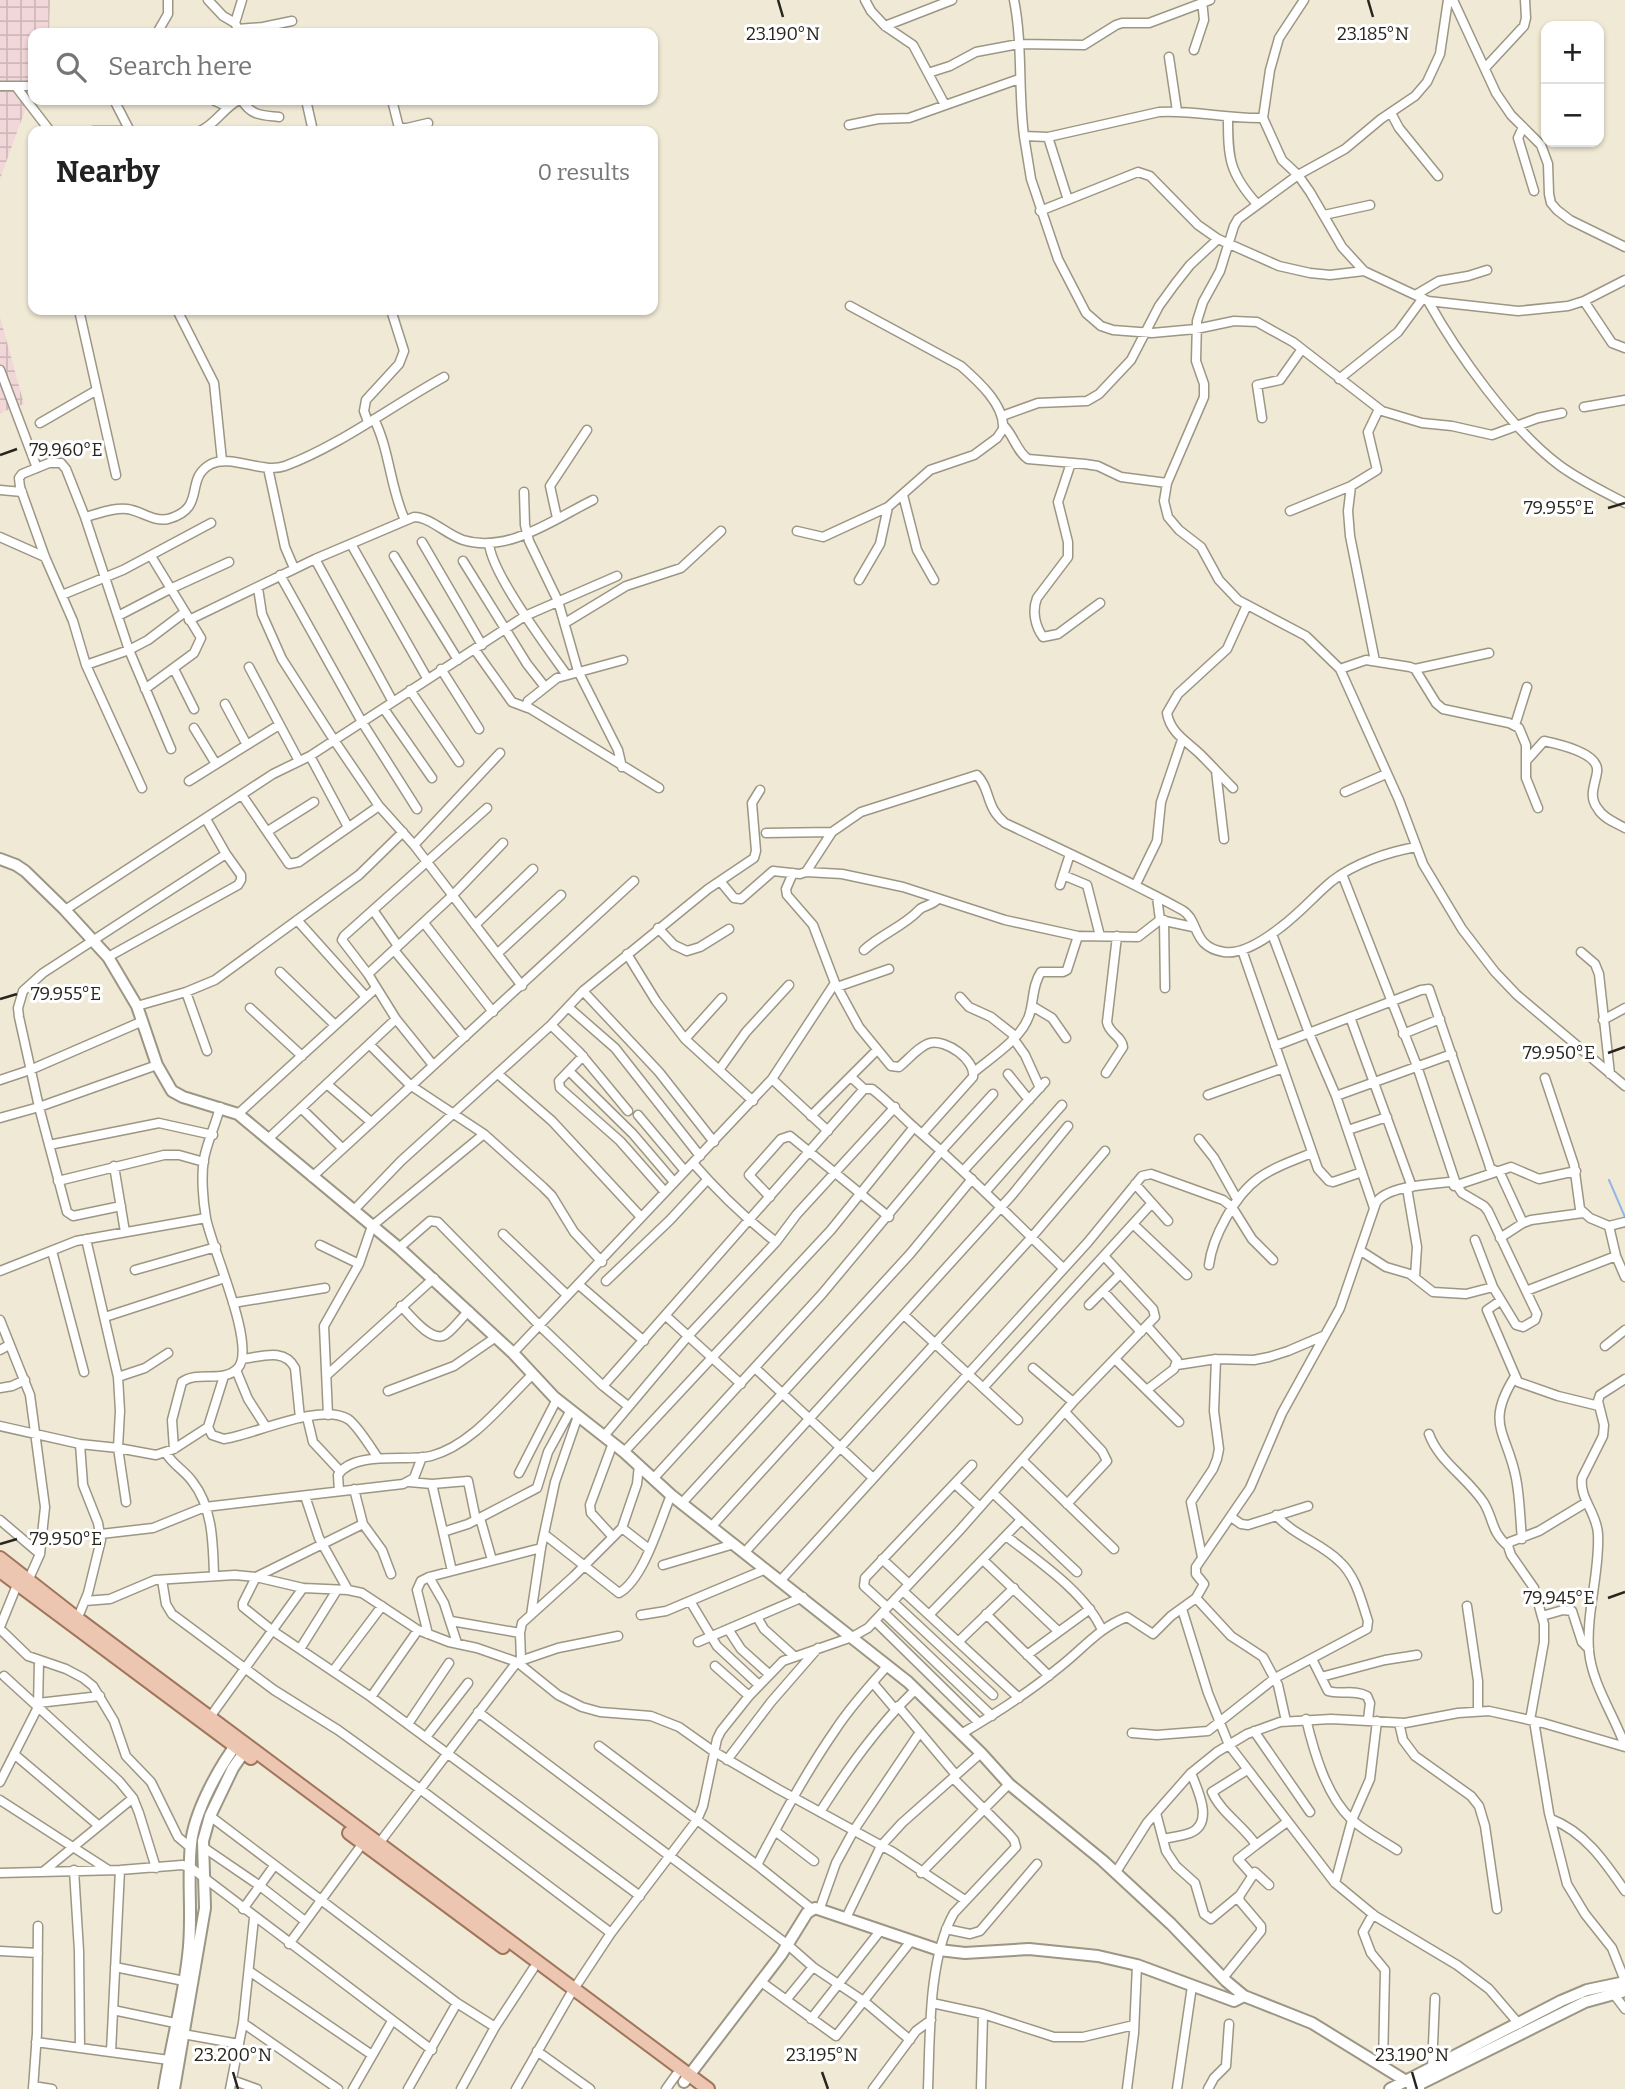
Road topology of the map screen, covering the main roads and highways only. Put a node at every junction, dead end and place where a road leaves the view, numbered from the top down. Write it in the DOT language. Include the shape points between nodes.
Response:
graph roads {
  1 [pos="0,1558"];
  2 [pos="0,1571"];
  3 [pos="23,1585"];
  4 [pos="76,1623"];
  5 [pos="241,1746"];
  6 [pos="371,1846"];
  7 [pos="572,1992"];
  8 [pos="686,2080"];
  9 [pos="708,2089"];
  1 -- 3 [label="main road"];
  2 -- 3 [label="main road"];
  3 -- 4 [label="main road"];
  4 -- 5 [label="main road"];
  4 -- 5 [label="main road" via="210,1717"];
  5 -- 6 [label="main road"];
  6 -- 7 [label="main road"];
  6 -- 7 [label="main road" via="533,1969"];
  7 -- 8 [label="main road"];
  8 -- 9 [label="main road"];
}
